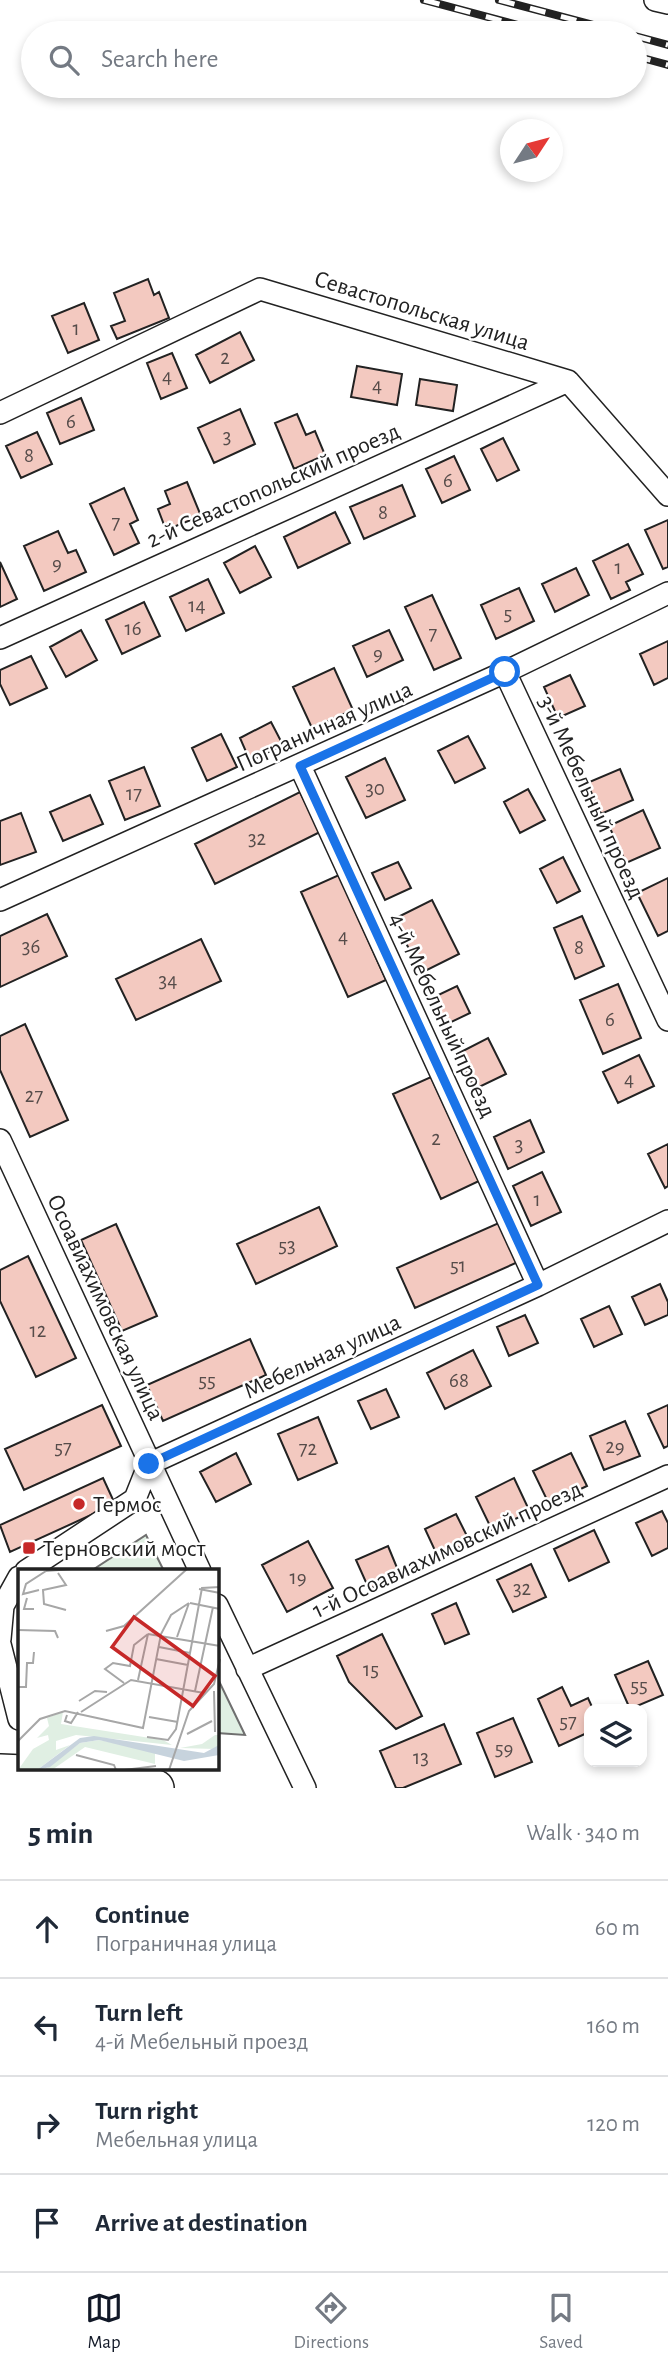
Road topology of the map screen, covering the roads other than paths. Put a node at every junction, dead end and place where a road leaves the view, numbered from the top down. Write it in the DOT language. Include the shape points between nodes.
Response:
graph roads {
  1 [pos="655,0"];
  2 [pos="668,3"];
  3 [pos="568,381"];
  4 [pos="0,413"];
  5 [pos="668,495"];
  6 [pos="668,593"];
  7 [pos="0,638"];
  8 [pos="505,672"];
  9 [pos="300,766"];
  10 [pos="0,900"];
  11 [pos="668,1020"];
  12 [pos="0,1140"];
  13 [pos="668,1221"];
  14 [pos="538,1285"];
  15 [pos="149,1464"];
  16 [pos="668,1476"];
  17 [pos="29,1569"];
  18 [pos="200,1569"];
  19 [pos="18,1579"];
  20 [pos="2,1607"];
  21 [pos="219,1609"];
  22 [pos="0,1641"];
  23 [pos="247,1668"];
  24 [pos="18,1715"];
  25 [pos="21,1771"];
  26 [pos="156,1788"];
  27 [pos="305,1788"];
  1 -- 2 [label="street"];
  3 -- 4 [label="street, Севастопольская улица" via="260,289"];
  3 -- 5 [label="street"];
  3 -- 7 [label="street, 2-й Севастопольский проезд"];
  6 -- 8 [label="street, Пограничная улица"];
  8 -- 9 [label="street, Пограничная улица"];
  8 -- 11 [label="street, 3-й Мебельный проезд"];
  9 -- 10 [label="street, Пограничная улица"];
  9 -- 14 [label="street, 4-й Мебельный проезд"];
  12 -- 15 [label="street, Осоавиахимовская улица"];
  13 -- 14 [label="street, Мебельная улица"];
  14 -- 15 [label="street, Мебельная улица"];
  15 -- 17 [label="street" via="135,1499"];
  15 -- 18 [label="street, Осоавиахимовская улица"];
  16 -- 23 [label="street, 1-й Осоавиахимовский проезд"];
  19 -- 20 [label="street"];
  20 -- 22 [label="street"];
  21 -- 23 [label="street"];
  22 -- 24 [label="street"];
  23 -- 27 [label="street"];
  25 -- 26 [label="main road" via="98,1776"];
}
